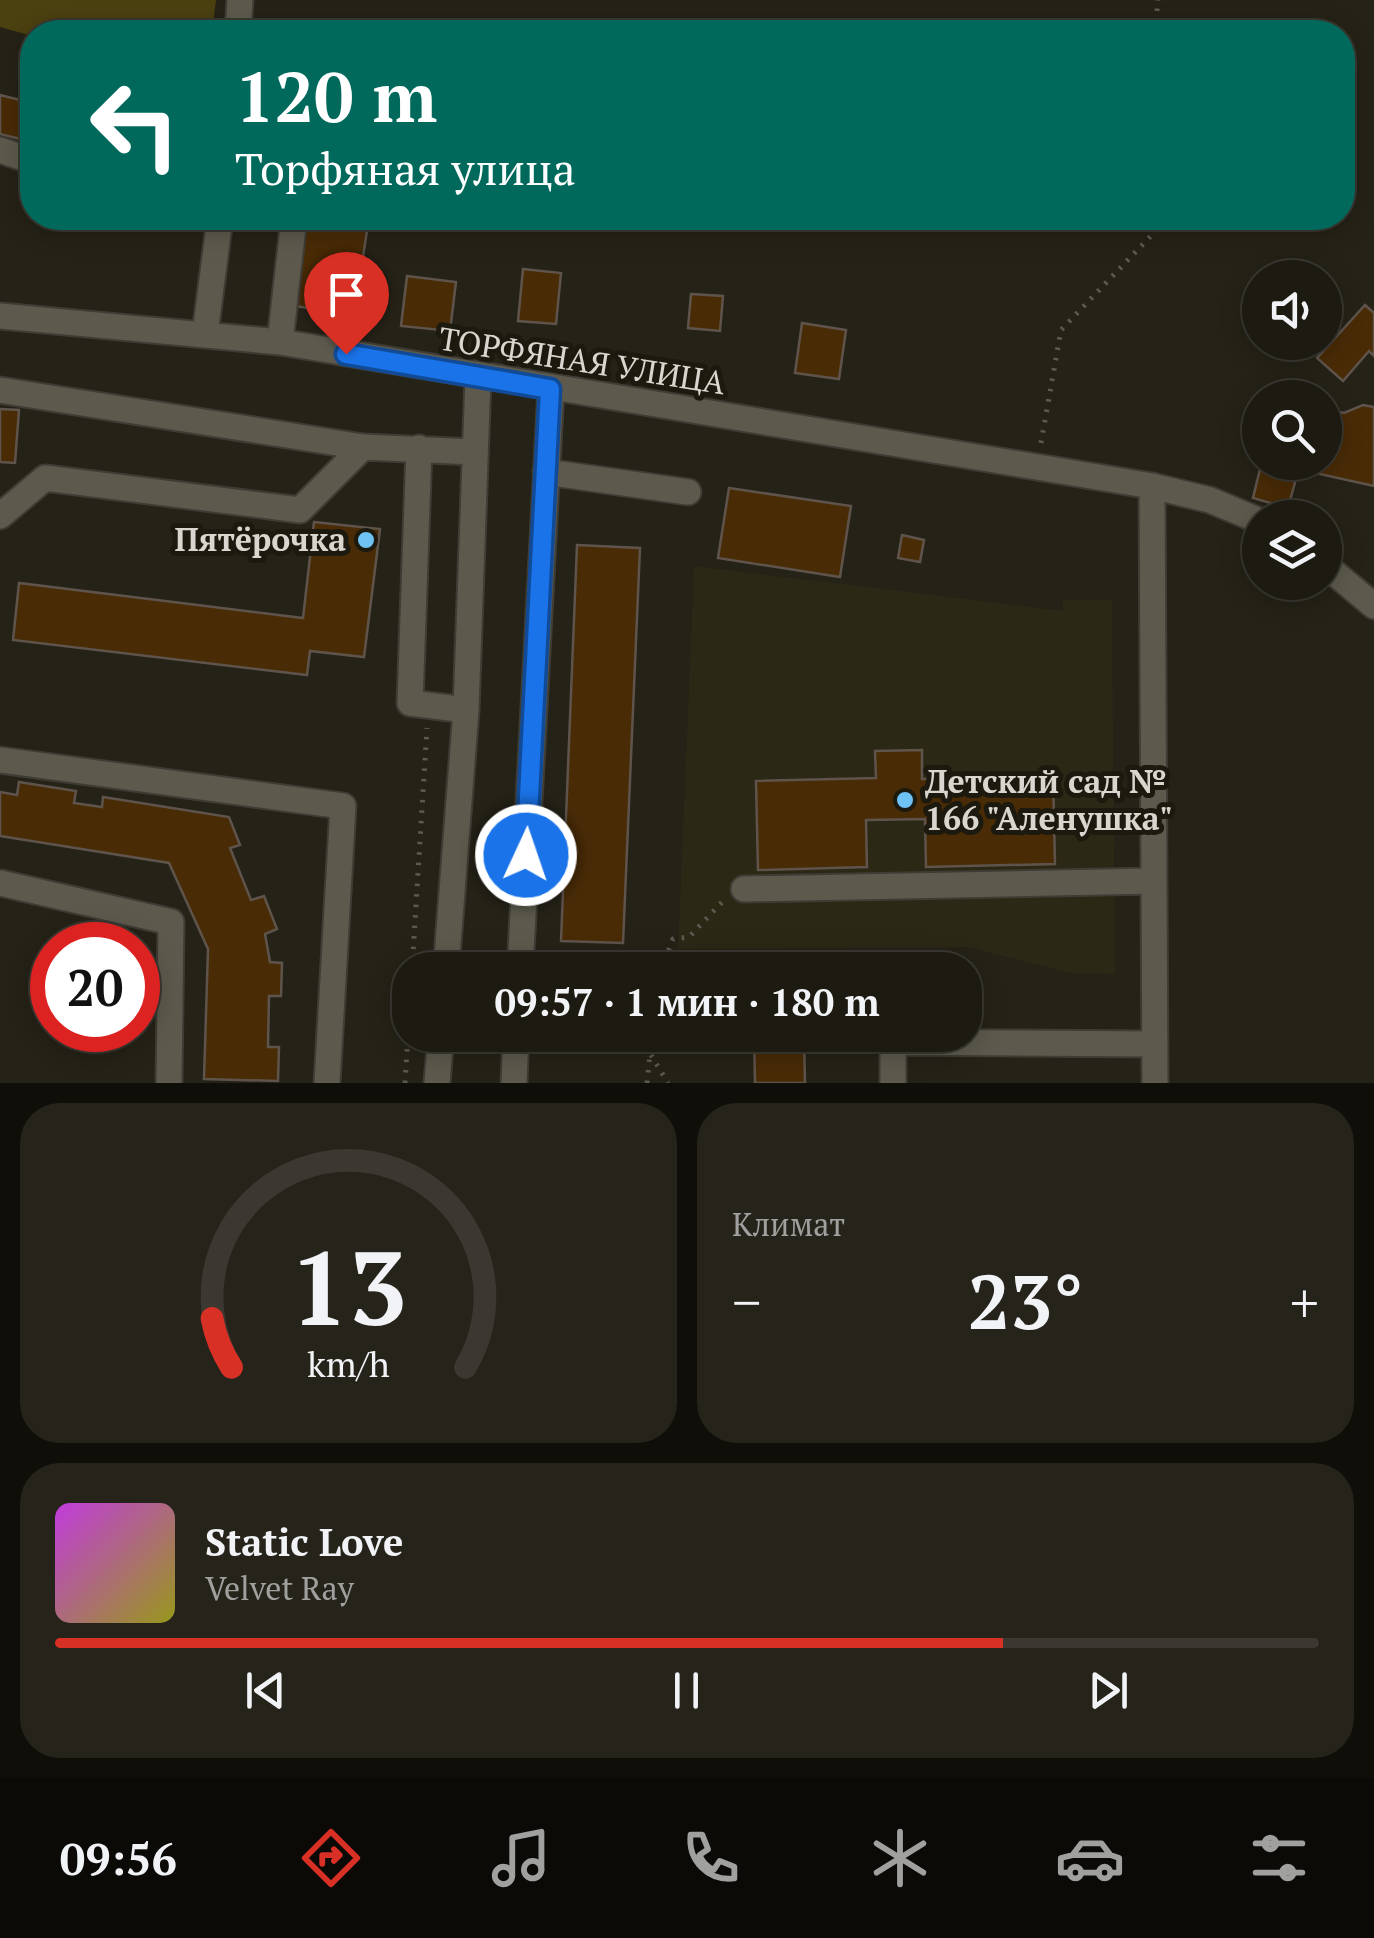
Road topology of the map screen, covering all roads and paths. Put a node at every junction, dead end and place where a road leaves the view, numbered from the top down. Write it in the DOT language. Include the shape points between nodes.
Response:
graph roads {
  1 [pos="215,230"];
  2 [pos="293,230"];
  3 [pos="1157,230"];
  4 [pos="0,316"];
  5 [pos="205,334"];
  6 [pos="280,342"];
  7 [pos="478,378"];
  8 [pos="550,389"];
  9 [pos="0,390"];
  10 [pos="363,447"];
  11 [pos="419,448"];
  12 [pos="474,452"];
  13 [pos="1036,469"];
  14 [pos="546,472"];
  15 [pos="1152,486"];
  16 [pos="688,492"];
  17 [pos="1242,513"];
  18 [pos="0,516"];
  19 [pos="1342,579"];
  20 [pos="1374,606"];
  21 [pos="428,704"];
  22 [pos="466,710"];
  23 [pos="0,760"];
  24 [pos="1153,881"];
  25 [pos="0,883"];
  26 [pos="744,889"];
  27 [pos="413,952"];
  28 [pos="447,952"];
  29 [pos="521,952"];
  30 [pos="668,952"];
  31 [pos="1155,1044"];
  32 [pos="407,1052"];
  33 [pos="440,1052"];
  34 [pos="515,1052"];
  35 [pos="650,1053"];
  36 [pos="169,1083"];
  37 [pos="327,1083"];
  38 [pos="405,1083"];
  39 [pos="437,1083"];
  40 [pos="514,1083"];
  41 [pos="647,1083"];
  42 [pos="668,1083"];
  43 [pos="893,1083"];
  44 [pos="1155,1083"];
  1 -- 5 [label="street"];
  2 -- 6 [label="street"];
  3 -- 13 [label="path" via="1061,330"];
  4 -- 5 [label="street, ТОРФЯНАЯ УЛИЦА"];
  5 -- 6 [label="street, ТОРФЯНАЯ УЛИЦА"];
  6 -- 7 [label="street, ТОРФЯНАЯ УЛИЦА"];
  7 -- 8 [label="street, ТОРФЯНАЯ УЛИЦА"];
  7 -- 12 [label="street"];
  8 -- 13 [label="street, ТОРФЯНАЯ УЛИЦА"];
  8 -- 14 [label="street"];
  9 -- 10 [label="street"];
  10 -- 11 [label="street"];
  10 -- 18 [label="street" via="300,510 45,478"];
  11 -- 12 [label="street"];
  11 -- 21 [label="street" via="410,703"];
  12 -- 22 [label="street"];
  13 -- 15 [label="street, ТОРФЯНАЯ УЛИЦА"];
  14 -- 16 [label="street"];
  14 -- 29 [label="street"];
  15 -- 17 [label="street, ТОРФЯНАЯ УЛИЦА"];
  15 -- 24 [label="street"];
  19 -- 20 [label="street"];
  21 -- 22 [label="street"];
  21 -- 27 [label="path"];
  22 -- 28 [label="street"];
  23 -- 37 [label="street" via="343,806"];
  24 -- 26 [label="street"];
  24 -- 31 [label="street"];
  25 -- 36 [label="street" via="171,922"];
  26 -- 30 [label="path" via="689,937 673,938"];
  31 -- 43 [label="street" via="892,1042"];
  31 -- 44 [label="street"];
  32 -- 38 [label="path"];
  33 -- 39 [label="street"];
  34 -- 40 [label="street"];
  35 -- 41 [label="path"];
  35 -- 42 [label="path"];
}
